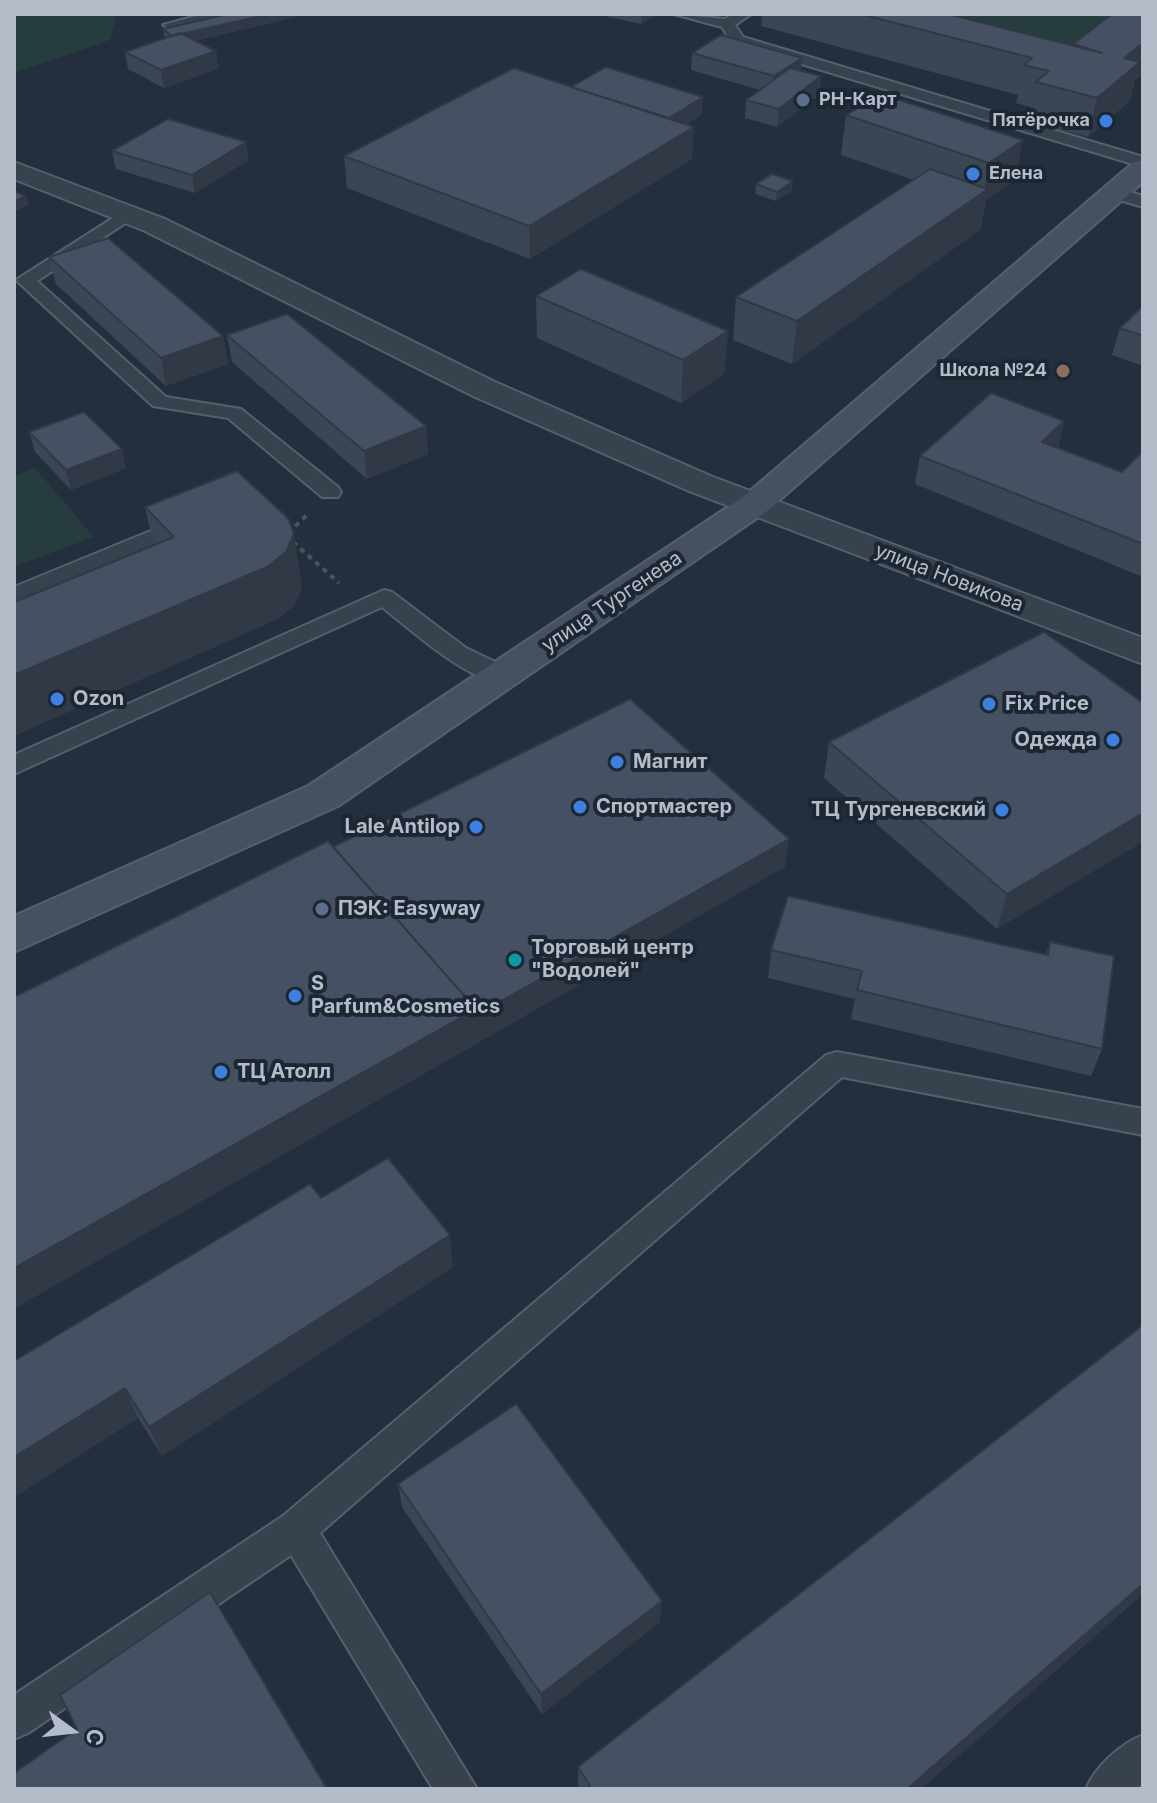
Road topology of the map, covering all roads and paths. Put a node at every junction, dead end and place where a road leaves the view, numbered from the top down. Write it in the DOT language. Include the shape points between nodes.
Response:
graph roads {
  1 [pos="226,14"];
  2 [pos="681,14"];
  3 [pos="744,14"];
  4 [pos="727,24"];
  5 [pos="170,25"];
  6 [pos="1143,162"];
  7 [pos="1143,168"];
  8 [pos="14,170"];
  9 [pos="1129,197"];
  10 [pos="127,214"];
  11 [pos="330,492"];
  12 [pos="755,504"];
  13 [pos="201,517"];
  14 [pos="275,527"];
  15 [pos="14,596"];
  16 [pos="364,606"];
  17 [pos="1143,652"];
  18 [pos="503,676"];
  19 [pos="14,765"];
  20 [pos="18,925"];
  21 [pos="1143,1122"];
  22 [pos="296,1529"];
  23 [pos="14,1719"];
  24 [pos="1143,1755"];
  25 [pos="456,1789"];
  26 [pos="1107,1789"];
  1 -- 5 [label="lane"];
  2 -- 4 [label="lane"];
  3 -- 4 [label="lane"];
  4 -- 6 [label="lane" via="737,40"];
  7 -- 9 [label="main road, улица Тургенева"];
  8 -- 10 [label="street, улица Новикова"];
  9 -- 12 [label="main road, улица Тургенева"];
  10 -- 11 [label="lane" via="25,280 160,402 234,413"];
  10 -- 12 [label="street, улица Новикова" via="484,389"];
  12 -- 17 [label="street, улица Новикова"];
  12 -- 18 [label="main road, улица Тургенева"];
  13 -- 15 [label="lane"];
  14 -- 16 [label="path"];
  16 -- 18 [label="lane" via="384,597 457,654"];
  16 -- 19 [label="lane"];
  18 -- 20 [label="main road, улица Тургенева" via="323,796"];
  21 -- 22 [label="lane" via="837,1064"];
  22 -- 23 [label="lane"];
  22 -- 25 [label="lane"];
  24 -- 26 [label="lane"];
}
